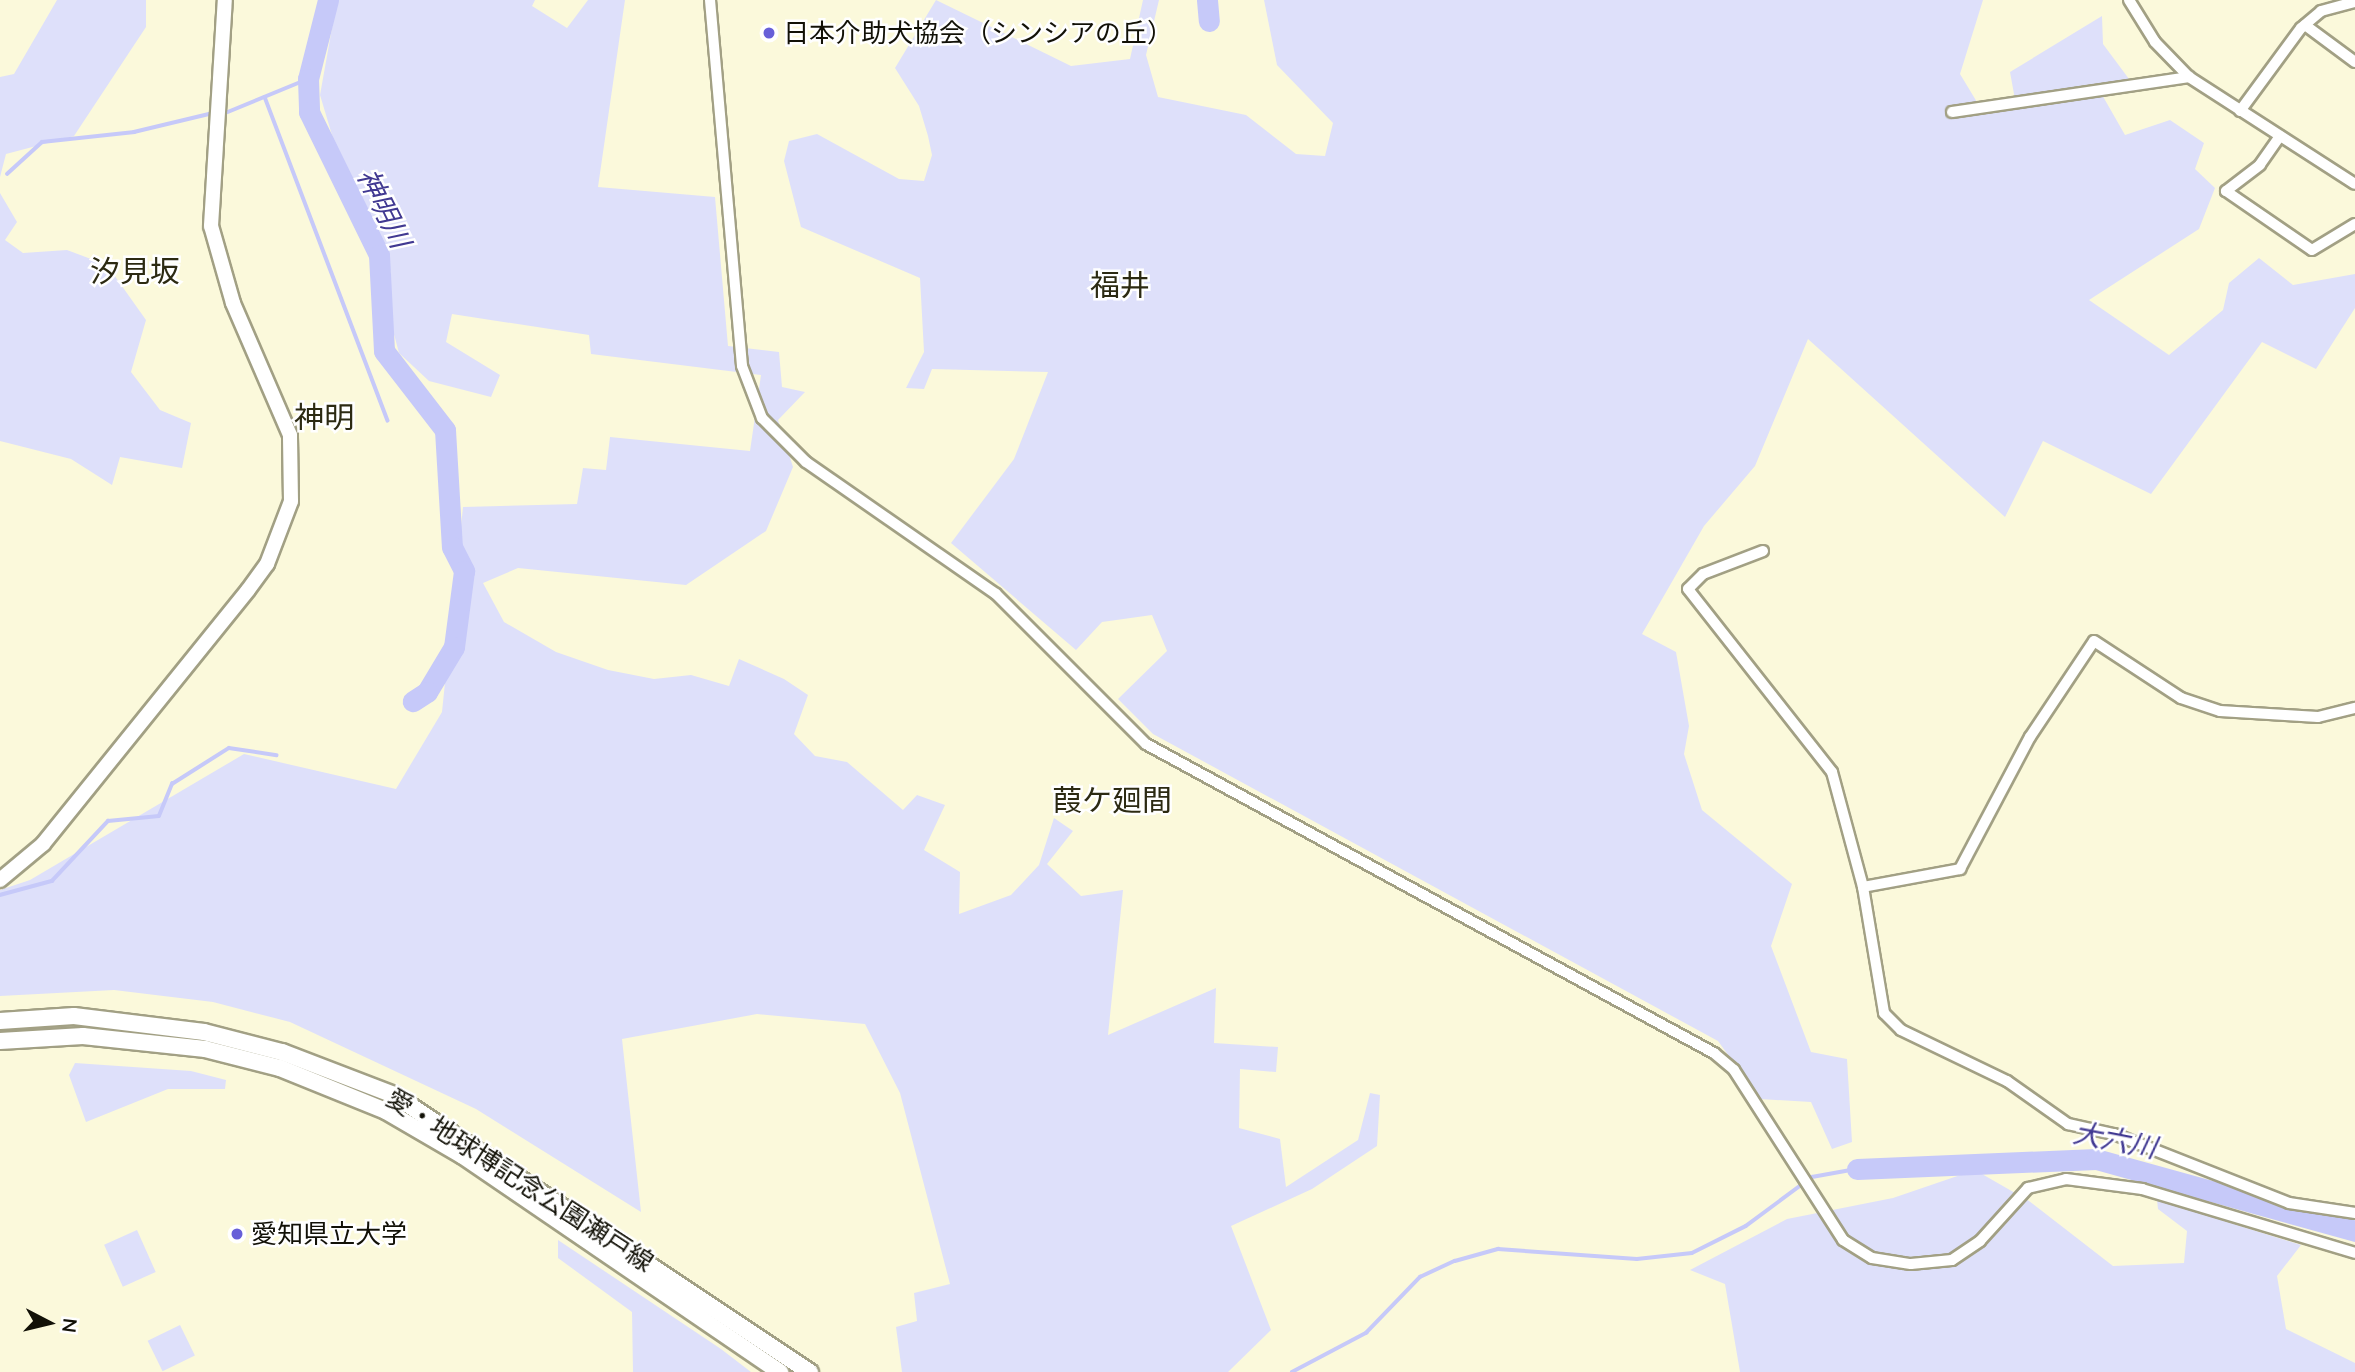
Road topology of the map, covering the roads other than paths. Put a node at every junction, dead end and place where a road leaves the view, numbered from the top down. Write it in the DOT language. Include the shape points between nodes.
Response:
graph roads {
  1 [pos="225,0"];
  2 [pos="710,0"];
  3 [pos="2129,0"];
  4 [pos="2355,2"];
  5 [pos="2305,25"];
  6 [pos="2355,62"];
  7 [pos="2189,77"];
  8 [pos="2240,111"];
  9 [pos="1952,112"];
  10 [pos="2280,136"];
  11 [pos="2355,184"];
  12 [pos="2355,224"];
  13 [pos="1763,551"];
  14 [pos="2355,708"];
  15 [pos="0,880"];
  16 [pos="1863,887"];
  17 [pos="0,1021"];
  18 [pos="0,1041"];
  19 [pos="2355,1213"];
  20 [pos="2355,1253"];
  21 [pos="780,1372"];
  22 [pos="810,1372"];
  1 -- 15 [label="street" via="211,226 229,291 290,435 291,501 267,564 248,590 44,844"];
  2 -- 20 [label="street" via="747,390 780,441 996,594 1146,744 1714,1053 1734,1070 1843,1240 1872,1258 1911,1264 1952,1260 1980,1241 2028,1188 2054,1179 2142,1189"];
  3 -- 7 [label="street" via="2155,41"];
  4 -- 5 [label="street" via="2321,11"];
  5 -- 6 [label="street"];
  5 -- 8 [label="street"];
  7 -- 8 [label="street"];
  7 -- 9 [label="street"];
  8 -- 10 [label="street"];
  10 -- 11 [label="street"];
  10 -- 12 [label="street" via="2260,164 2226,191 2312,250"];
  13 -- 16 [label="street" via="1703,575 1688,589 1832,772"];
  14 -- 16 [label="street" via="2318,718 2220,711 2181,698 2094,642 2030,737 1960,869"];
  16 -- 19 [label="street" via="1877,989 1884,1013 1901,1030 1980,1065 2068,1124 2114,1134 2289,1203"];
  17 -- 22 [label="main road, 愛・地球博記念公園瀬戸線" via="74,1016 204,1032 282,1052 394,1095"];
  18 -- 21 [label="main road, 愛・地球博記念公園瀬戸線" via="83,1036 205,1049 280,1068 386,1111 463,1156"];
}
